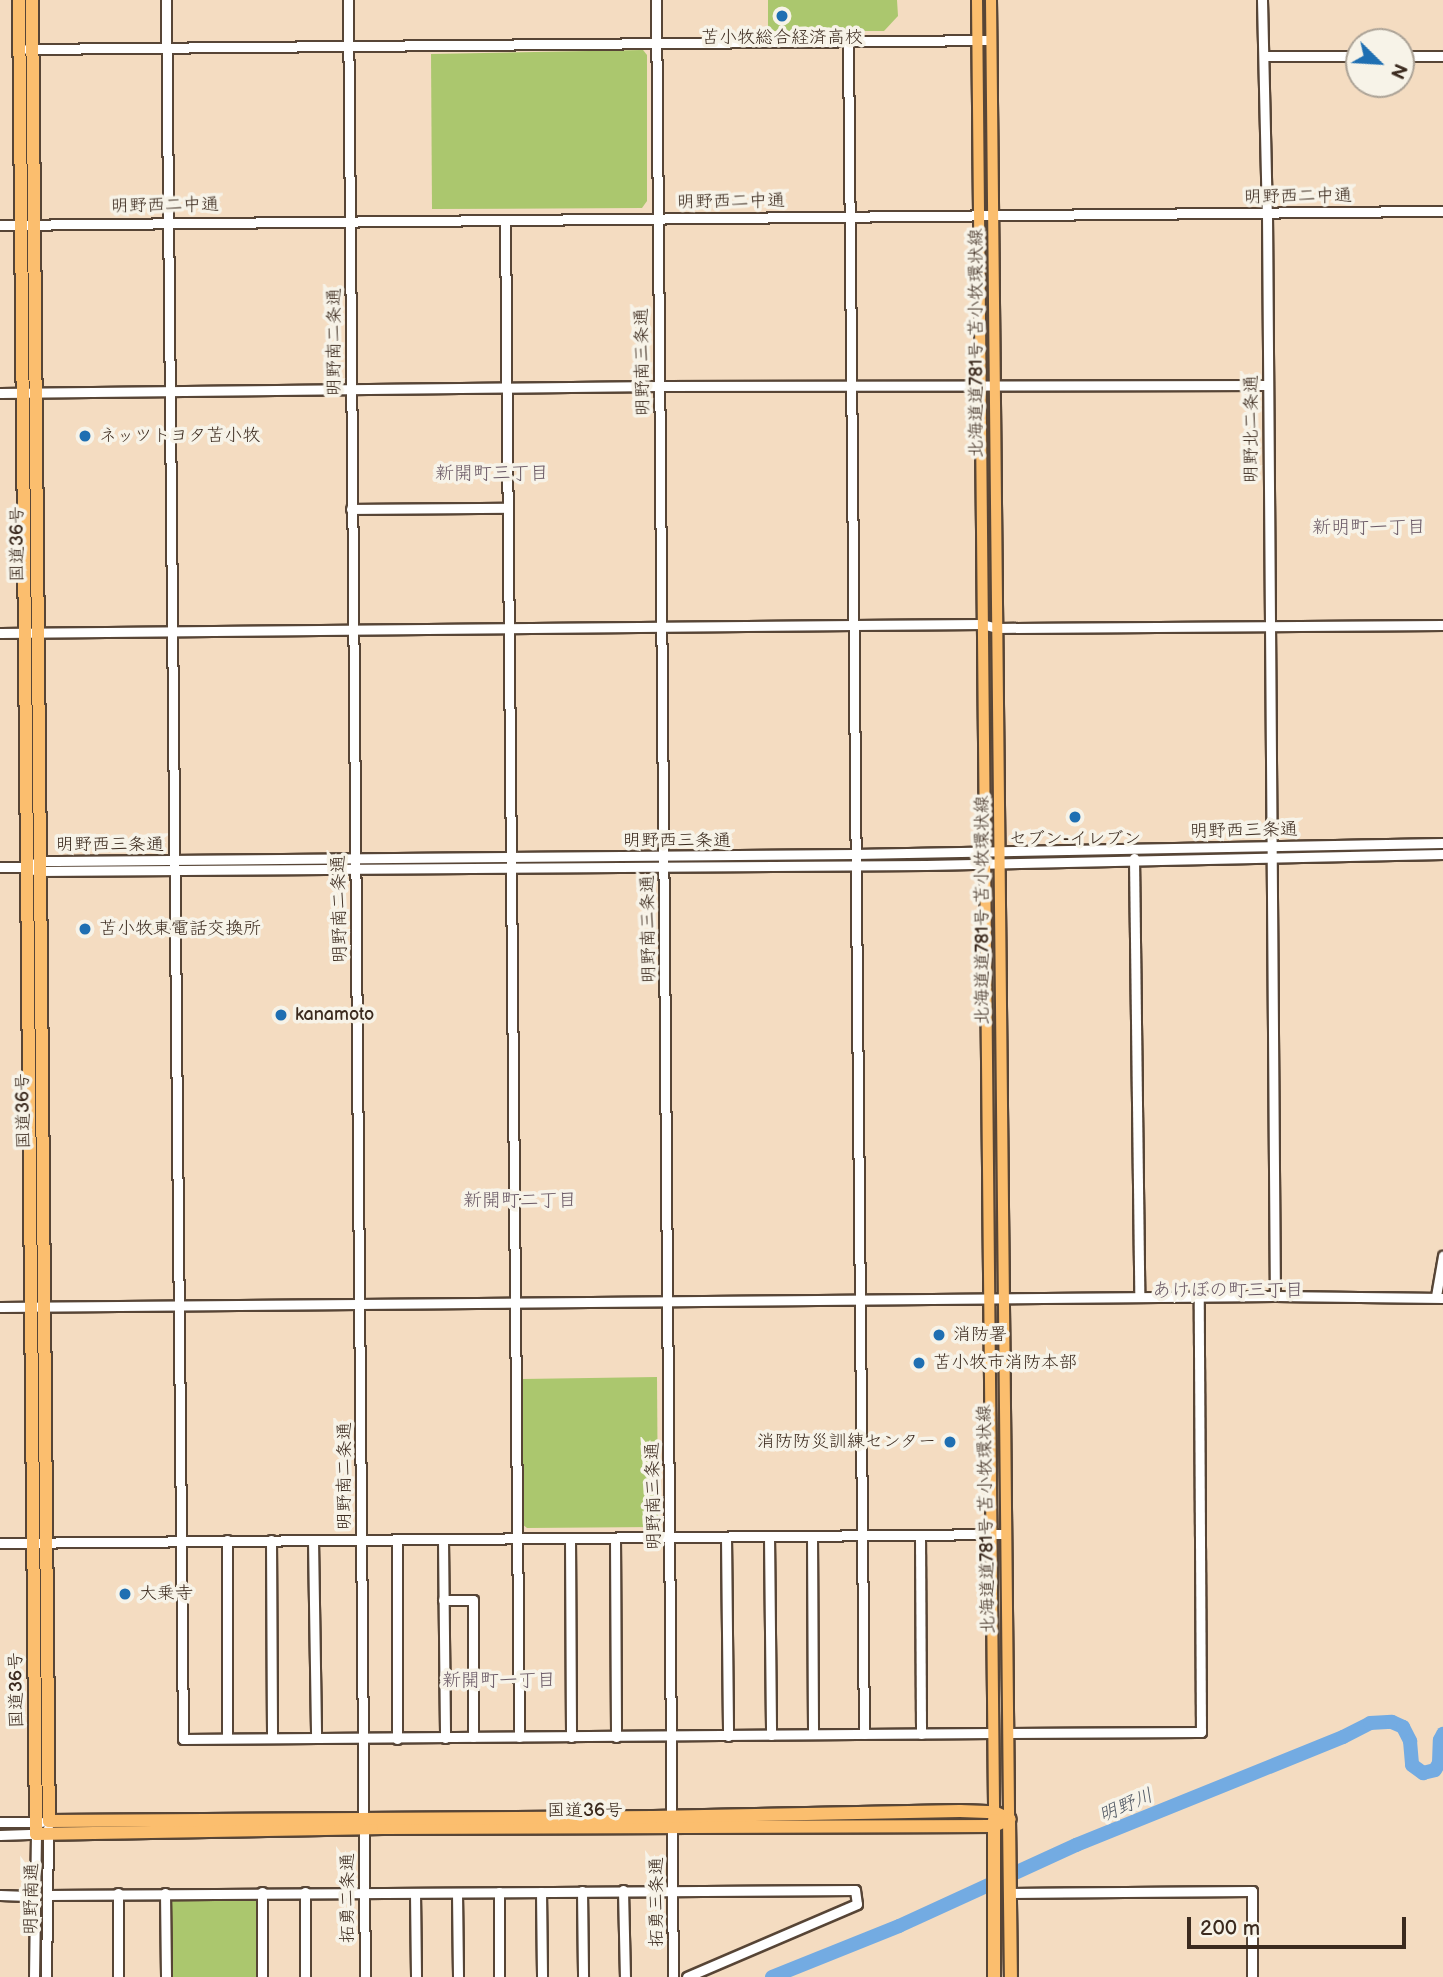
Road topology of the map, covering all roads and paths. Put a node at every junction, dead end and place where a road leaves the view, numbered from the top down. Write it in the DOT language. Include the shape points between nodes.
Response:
graph roads {
  1 [pos="19,0"];
  2 [pos="32,0"];
  3 [pos="166,0"];
  4 [pos="348,0"];
  5 [pos="656,0"];
  6 [pos="977,0"];
  7 [pos="991,0"];
  8 [pos="1262,0"];
  9 [pos="977,40"];
  10 [pos="991,40"];
  11 [pos="848,42"];
  12 [pos="656,43"];
  13 [pos="348,46"];
  14 [pos="166,47"];
  15 [pos="26,49"];
  16 [pos="1264,56"];
  17 [pos="1345,56"];
  18 [pos="1415,56"];
  19 [pos="1443,56"];
  20 [pos="1443,211"];
  21 [pos="1267,214"];
  22 [pos="850,215"];
  23 [pos="979,216"];
  24 [pos="994,216"];
  25 [pos="658,219"];
  26 [pos="505,220"];
  27 [pos="169,221"];
  28 [pos="351,221"];
  29 [pos="0,225"];
  30 [pos="27,225"];
  31 [pos="850,384"];
  32 [pos="981,384"];
  33 [pos="994,385"];
  34 [pos="1268,385"];
  35 [pos="659,386"];
  36 [pos="507,388"];
  37 [pos="351,390"];
  38 [pos="170,391"];
  39 [pos="29,392"];
  40 [pos="0,393"];
  41 [pos="508,508"];
  42 [pos="351,509"];
  43 [pos="982,624"];
  44 [pos="854,625"];
  45 [pos="1443,625"];
  46 [pos="661,627"];
  47 [pos="1270,627"];
  48 [pos="997,628"];
  49 [pos="508,629"];
  50 [pos="354,631"];
  51 [pos="0,633"];
  52 [pos="31,633"];
  53 [pos="171,633"];
  54 [pos="1443,843"];
  55 [pos="1272,846"];
  56 [pos="1134,849"];
  57 [pos="984,852"];
  58 [pos="1443,854"];
  59 [pos="854,855"];
  60 [pos="511,857"];
  61 [pos="1272,857"];
  62 [pos="1000,858"];
  63 [pos="355,859"];
  64 [pos="174,860"];
  65 [pos="664,861"];
  66 [pos="1134,861"];
  67 [pos="984,864"];
  68 [pos="855,866"];
  69 [pos="0,867"];
  70 [pos="36,867"];
  71 [pos="511,868"];
  72 [pos="355,870"];
  73 [pos="174,871"];
  74 [pos="1443,1256"];
  75 [pos="1199,1296"];
  76 [pos="1275,1296"];
  77 [pos="1139,1297"];
  78 [pos="1440,1297"];
  79 [pos="667,1300"];
  80 [pos="860,1300"];
  81 [pos="988,1300"];
  82 [pos="1002,1300"];
  83 [pos="514,1303"];
  84 [pos="359,1304"];
  85 [pos="178,1306"];
  86 [pos="0,1307"];
  87 [pos="38,1307"];
  88 [pos="990,1534"];
  89 [pos="1005,1534"];
  90 [pos="862,1535"];
  91 [pos="920,1535"];
  92 [pos="769,1536"];
  93 [pos="812,1536"];
  94 [pos="670,1537"];
  95 [pos="726,1537"];
  96 [pos="570,1538"];
  97 [pos="615,1538"];
  98 [pos="271,1539"];
  99 [pos="361,1539"];
  100 [pos="516,1539"];
  101 [pos="227,1540"];
  102 [pos="313,1540"];
  103 [pos="397,1540"];
  104 [pos="443,1540"];
  105 [pos="181,1541"];
  106 [pos="0,1543"];
  107 [pos="40,1543"];
  108 [pos="443,1600"];
  109 [pos="993,1733"];
  110 [pos="1008,1733"];
  111 [pos="813,1734"];
  112 [pos="864,1734"];
  113 [pos="921,1734"];
  114 [pos="728,1735"];
  115 [pos="771,1735"];
  116 [pos="671,1736"];
  117 [pos="474,1737"];
  118 [pos="519,1737"];
  119 [pos="571,1737"];
  120 [pos="616,1737"];
  121 [pos="227,1738"];
  122 [pos="272,1738"];
  123 [pos="316,1738"];
  124 [pos="445,1738"];
  125 [pos="363,1739"];
  126 [pos="397,1739"];
  127 [pos="993,1812"];
  128 [pos="1009,1819"];
  129 [pos="0,1822"];
  130 [pos="672,1822"];
  131 [pos="364,1823"];
  132 [pos="994,1826"];
  133 [pos="42,1828"];
  134 [pos="0,1835"];
  135 [pos="1009,1887"];
  136 [pos="673,1889"];
  137 [pos="623,1890"];
  138 [pos="582,1891"];
  139 [pos="262,1892"];
  140 [pos="305,1892"];
  141 [pos="364,1892"];
  142 [pos="499,1892"];
  143 [pos="541,1892"];
  144 [pos="118,1893"];
  145 [pos="165,1893"];
  146 [pos="415,1893"];
  147 [pos="457,1893"];
  148 [pos="0,1895"];
  149 [pos="47,1895"];
  150 [pos="36,1896"];
  151 [pos="34,1962"];
  152 [pos="46,1962"];
  153 [pos="34,1977"];
  154 [pos="46,1977"];
  155 [pos="118,1977"];
  156 [pos="166,1977"];
  157 [pos="262,1977"];
  158 [pos="305,1977"];
  159 [pos="365,1977"];
  160 [pos="416,1977"];
  161 [pos="458,1977"];
  162 [pos="499,1977"];
  163 [pos="541,1977"];
  164 [pos="583,1977"];
  165 [pos="625,1977"];
  166 [pos="673,1977"];
  167 [pos="688,1977"];
  168 [pos="994,1977"];
  169 [pos="1011,1977"];
  170 [pos="1252,1977"];
  1 -- 15 [label="highway, 国道36号"];
  2 -- 15 [label="highway, 国道36号"];
  3 -- 14 [label="street"];
  4 -- 13 [label="street, 明野南二条通"];
  5 -- 12 [label="street, 明野南三条通"];
  6 -- 9 [label="main road, 北海道道781号 苫小牧環状線"];
  7 -- 10 [label="main road, 北海道道781号 苫小牧環状線"];
  8 -- 16 [label="street, 明野北二条通"];
  9 -- 10 [label="street"];
  9 -- 11 [label="street"];
  9 -- 23 [label="main road, 北海道道781号 苫小牧環状線"];
  10 -- 24 [label="main road, 北海道道781号 苫小牧環状線"];
  11 -- 12 [label="street"];
  11 -- 22 [label="street"];
  12 -- 13 [label="street"];
  12 -- 25 [label="street, 明野南三条通"];
  13 -- 14 [label="street"];
  13 -- 28 [label="street, 明野南二条通"];
  14 -- 15 [label="street"];
  14 -- 27 [label="street"];
  15 -- 30 [label="highway, 国道36号"];
  16 -- 17 [label="street"];
  16 -- 21 [label="street, 明野北二条通"];
  18 -- 19 [label="street"];
  20 -- 21 [label="street, 明野西二中通"];
  21 -- 24 [label="street, 明野西二中通"];
  21 -- 34 [label="street, 明野北二条通"];
  22 -- 23 [label="street, 明野西二中通"];
  22 -- 25 [label="street, 明野西二中通"];
  22 -- 31 [label="street"];
  23 -- 24 [label="street, 明野西二中通"];
  23 -- 32 [label="main road, 北海道道781号 苫小牧環状線"];
  24 -- 33 [label="main road, 北海道道781号 苫小牧環状線"];
  25 -- 26 [label="street, 明野西二中通"];
  25 -- 35 [label="street, 明野南三条通"];
  26 -- 28 [label="street, 明野西二中通"];
  26 -- 36 [label="street"];
  27 -- 28 [label="street, 明野西二中通"];
  27 -- 30 [label="street, 明野西二中通"];
  27 -- 38 [label="street"];
  28 -- 37 [label="street, 明野南二条通"];
  29 -- 30 [label="street, 明野西二中通"];
  30 -- 39 [label="highway, 国道36号"];
  31 -- 32 [label="street"];
  31 -- 35 [label="street"];
  31 -- 44 [label="street"];
  32 -- 33 [label="street"];
  32 -- 43 [label="main road, 北海道道781号 苫小牧環状線"];
  33 -- 34 [label="street"];
  33 -- 48 [label="main road, 北海道道781号 苫小牧環状線"];
  34 -- 47 [label="street, 明野北二条通"];
  35 -- 36 [label="street"];
  35 -- 46 [label="street, 明野南三条通"];
  36 -- 37 [label="street"];
  36 -- 41 [label="street"];
  37 -- 38 [label="street"];
  37 -- 42 [label="street, 明野南二条通"];
  38 -- 39 [label="street"];
  38 -- 53 [label="street"];
  39 -- 40 [label="street"];
  39 -- 52 [label="highway, 国道36号"];
  41 -- 42 [label="street"];
  41 -- 49 [label="street"];
  42 -- 50 [label="street, 明野南二条通"];
  43 -- 44 [label="street"];
  43 -- 48 [label="street"];
  43 -- 57 [label="main road, 北海道道781号 苫小牧環状線"];
  44 -- 46 [label="street"];
  44 -- 59 [label="street"];
  45 -- 47 [label="street"];
  46 -- 49 [label="street"];
  46 -- 65 [label="street, 明野南三条通"];
  47 -- 48 [label="street"];
  47 -- 55 [label="street, 明野北二条通"];
  48 -- 62 [label="main road, 北海道道781号 苫小牧環状線"];
  49 -- 50 [label="street"];
  49 -- 60 [label="street"];
  50 -- 53 [label="street"];
  50 -- 63 [label="street, 明野南二条通"];
  51 -- 52 [label="street"];
  52 -- 53 [label="street"];
  52 -- 70 [label="highway, 国道36号"];
  53 -- 64 [label="street"];
  54 -- 55 [label="street, 明野西三条通"];
  55 -- 56 [label="street, 明野西三条通"];
  55 -- 61 [label="street, 明野北二条通"];
  56 -- 62 [label="street, 明野西三条通"];
  56 -- 66 [label="street"];
  57 -- 59 [label="street, 明野西三条通"];
  57 -- 62 [label="street, 明野西三条通"];
  57 -- 67 [label="main road, 北海道道781号 苫小牧環状線"];
  58 -- 61 [label="street, 明野西三条通"];
  59 -- 65 [label="street, 明野西三条通"];
  59 -- 68 [label="street"];
  60 -- 63 [label="street, 明野西三条通"];
  60 -- 65 [label="street, 明野西三条通"];
  60 -- 71 [label="street"];
  61 -- 66 [label="street, 明野西三条通"];
  61 -- 76 [label="street, 明野北二条通"];
  62 -- 66 [label="street, 明野西三条通"];
  62 -- 67 [label="street, 明野西三条通"];
  62 -- 82 [label="main road, 北海道道781号 苫小牧環状線"];
  63 -- 64 [label="street, 明野西三条通"];
  63 -- 72 [label="street, 明野南二条通"];
  64 -- 70 [label="street, 明野西三条通"];
  64 -- 73 [label="street"];
  65 -- 68 [label="street, 明野西三条通"];
  65 -- 71 [label="street, 明野西三条通"];
  65 -- 79 [label="street, 明野南三条通"];
  66 -- 77 [label="street"];
  67 -- 68 [label="street, 明野西三条通"];
  67 -- 81 [label="main road, 北海道道781号 苫小牧環状線"];
  68 -- 80 [label="street"];
  69 -- 70 [label="street"];
  70 -- 73 [label="street, 明野西三条通"];
  70 -- 87 [label="highway, 国道36号"];
  71 -- 72 [label="street, 明野西三条通"];
  71 -- 83 [label="street"];
  72 -- 73 [label="street, 明野西三条通"];
  72 -- 84 [label="street, 明野南二条通"];
  73 -- 85 [label="street"];
  74 -- 78 [label="street"];
  75 -- 76 [label="street"];
  75 -- 77 [label="street"];
  75 -- 110 [label="street" via="1201,1731"];
  76 -- 78 [label="street"];
  77 -- 82 [label="street"];
  79 -- 80 [label="street"];
  79 -- 83 [label="street"];
  79 -- 94 [label="street, 明野南三条通"];
  80 -- 81 [label="street"];
  80 -- 90 [label="street"];
  81 -- 82 [label="street"];
  81 -- 88 [label="main road, 北海道道781号 苫小牧環状線"];
  82 -- 89 [label="main road, 北海道道781号 苫小牧環状線"];
  83 -- 84 [label="street"];
  83 -- 100 [label="street"];
  84 -- 85 [label="street"];
  84 -- 99 [label="street, 明野南二条通"];
  85 -- 87 [label="street"];
  85 -- 105 [label="street"];
  86 -- 87 [label="street"];
  87 -- 107 [label="highway, 国道36号"];
  88 -- 89 [label="street"];
  88 -- 91 [label="street"];
  88 -- 109 [label="main road, 北海道道781号 苫小牧環状線"];
  89 -- 110 [label="main road, 北海道道781号 苫小牧環状線"];
  90 -- 91 [label="street"];
  90 -- 93 [label="street"];
  90 -- 112 [label="street"];
  91 -- 113 [label="street"];
  92 -- 93 [label="street"];
  92 -- 95 [label="street"];
  92 -- 115 [label="street"];
  93 -- 111 [label="street"];
  94 -- 95 [label="street"];
  94 -- 97 [label="street"];
  94 -- 116 [label="street, 明野南三条通"];
  95 -- 114 [label="street"];
  96 -- 97 [label="street"];
  96 -- 100 [label="street"];
  96 -- 119 [label="street"];
  97 -- 120 [label="street"];
  98 -- 101 [label="street"];
  98 -- 102 [label="street"];
  98 -- 122 [label="street"];
  99 -- 102 [label="street"];
  99 -- 103 [label="street"];
  99 -- 125 [label="street, 明野南二条通"];
  100 -- 104 [label="street"];
  100 -- 118 [label="street"];
  101 -- 105 [label="street"];
  101 -- 121 [label="street"];
  102 -- 123 [label="street"];
  103 -- 104 [label="street"];
  103 -- 126 [label="street"];
  104 -- 108 [label="street"];
  105 -- 107 [label="street"];
  105 -- 121 [label="street" via="183,1739"];
  106 -- 107 [label="street"];
  107 -- 133 [label="highway, 国道36号"];
  108 -- 117 [label="street" via="473,1600"];
  108 -- 124 [label="street"];
  109 -- 113 [label="street"];
  109 -- 127 [label="main road, 北海道道781号 苫小牧環状線"];
  110 -- 128 [label="main road, 北海道道781号 苫小牧環状線"];
  111 -- 112 [label="street"];
  111 -- 115 [label="street"];
  112 -- 113 [label="street"];
  114 -- 115 [label="street"];
  114 -- 116 [label="street"];
  116 -- 120 [label="street"];
  116 -- 130 [label="street, 明野南三条通"];
  117 -- 118 [label="street"];
  117 -- 124 [label="street"];
  118 -- 119 [label="street"];
  119 -- 120 [label="street"];
  121 -- 122 [label="street"];
  122 -- 123 [label="street"];
  123 -- 125 [label="street"];
  124 -- 126 [label="street"];
  125 -- 126 [label="street"];
  125 -- 131 [label="street, 明野南二条通"];
  127 -- 128 [label="highway, 国道36号"];
  127 -- 130 [label="highway, 国道36号"];
  127 -- 132 [label="highway"];
  128 -- 132 [label="highway"];
  128 -- 135 [label="highway"];
  129 -- 133 [label="street"];
  130 -- 131 [label="highway, 国道36号"];
  130 -- 132 [label="highway, 国道36号"];
  130 -- 136 [label="street, 拓勇三条通"];
  131 -- 133 [label="highway, 国道36号"];
  131 -- 141 [label="street, 拓勇二条通"];
  132 -- 168 [label="highway"];
  133 -- 134 [label="street"];
  133 -- 149 [label="street, 明野南通"];
  133 -- 150 [label="street, 明野南通"];
  135 -- 169 [label="highway"];
  135 -- 170 [label="street" via="1252,1891"];
  136 -- 137 [label="street"];
  136 -- 166 [label="street, 拓勇三条通"];
  136 -- 167 [label="street" via="855,1890 857,1905"];
  137 -- 138 [label="street"];
  137 -- 165 [label="street"];
  138 -- 143 [label="street"];
  138 -- 164 [label="street"];
  139 -- 140 [label="street"];
  139 -- 145 [label="street"];
  139 -- 157 [label="street"];
  140 -- 141 [label="street"];
  140 -- 158 [label="street"];
  141 -- 146 [label="street"];
  141 -- 159 [label="street, 拓勇二条通"];
  142 -- 143 [label="street"];
  142 -- 147 [label="street"];
  142 -- 162 [label="street"];
  143 -- 163 [label="street"];
  144 -- 145 [label="street"];
  144 -- 149 [label="street"];
  144 -- 155 [label="street"];
  145 -- 156 [label="street"];
  146 -- 147 [label="street"];
  146 -- 160 [label="street"];
  147 -- 161 [label="street"];
  148 -- 150 [label="street"];
  149 -- 152 [label="street, 明野南通"];
  150 -- 151 [label="street, 明野南通"];
  151 -- 152 [label="street"];
  151 -- 153 [label="street, 明野南通"];
  152 -- 154 [label="street, 明野南通"];
}
